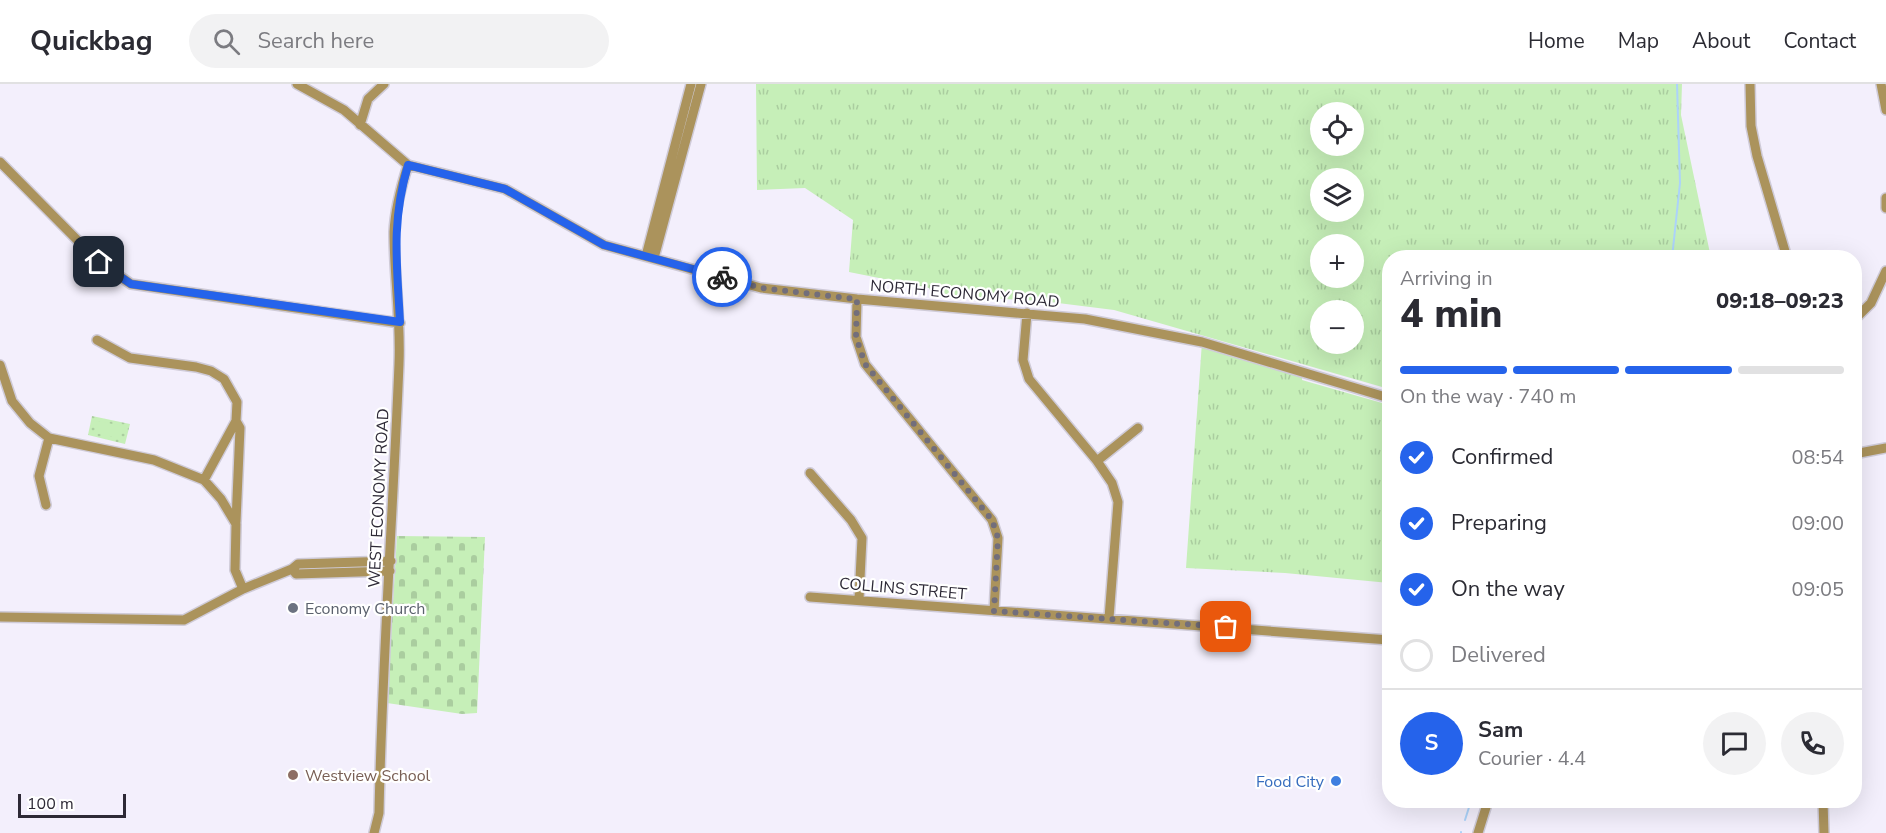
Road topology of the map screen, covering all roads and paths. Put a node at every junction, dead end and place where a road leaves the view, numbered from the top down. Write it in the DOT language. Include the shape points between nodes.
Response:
graph roads {
  1 [pos="297,84"];
  2 [pos="384,84"];
  3 [pos="690,84"];
  4 [pos="701,84"];
  5 [pos="1750,84"];
  6 [pos="1881,84"];
  7 [pos="1886,110"];
  8 [pos="360,125"];
  9 [pos="677,153"];
  10 [pos="0,162"];
  11 [pos="408,165"];
  12 [pos="1886,198"];
  13 [pos="1886,208"];
  14 [pos="1785,250"];
  15 [pos="650,257"];
  16 [pos="1886,271"];
  17 [pos="857,299"];
  18 [pos="1862,312"];
  19 [pos="1028,313"];
  20 [pos="400,322"];
  21 [pos="97,340"];
  22 [pos="0,365"];
  23 [pos="0,389"];
  24 [pos="1382,396"];
  25 [pos="12,400"];
  26 [pos="236,421"];
  27 [pos="1138,428"];
  28 [pos="49,438"];
  29 [pos="1886,448"];
  30 [pos="1862,452"];
  31 [pos="1097,461"];
  32 [pos="810,473"];
  33 [pos="204,480"];
  34 [pos="46,505"];
  35 [pos="236,524"];
  36 [pos="391,561"];
  37 [pos="292,569"];
  38 [pos="390,572"];
  39 [pos="243,589"];
  40 [pos="810,597"];
  41 [pos="859,599"];
  42 [pos="994,611"];
  43 [pos="0,617"];
  44 [pos="1109,618"];
  45 [pos="1382,639"];
  46 [pos="1486,808"];
  47 [pos="1823,808"];
  48 [pos="374,833"];
  49 [pos="1478,833"];
  50 [pos="1824,833"];
  1 -- 8 [label="street" via="344,110"];
  2 -- 8 [label="street" via="368,99"];
  3 -- 9 [label="street"];
  4 -- 9 [label="street"];
  5 -- 14 [label="street" via="1751,126 1757,156"];
  6 -- 7 [label="street"];
  8 -- 11 [label="street"];
  9 -- 15 [label="street"];
  10 -- 20 [label="street" via="99,262 131,284"];
  11 -- 15 [label="street, NORTH ECONOMY ROAD" via="505,189 604,245"];
  11 -- 20 [label="street, WEST ECONOMY ROAD" via="394,232"];
  12 -- 13 [label="street"];
  15 -- 17 [label="street, NORTH ECONOMY ROAD" via="761,288"];
  16 -- 18 [label="street" via="1871,303"];
  17 -- 19 [label="street, NORTH ECONOMY ROAD"];
  17 -- 42 [label="street" via="856,337 865,364 992,520 998,538"];
  19 -- 24 [label="street, NORTH ECONOMY ROAD" via="1084,319 1202,342"];
  19 -- 31 [label="street" via="1023,360 1029,379"];
  20 -- 36 [label="street, WEST ECONOMY ROAD"];
  21 -- 26 [label="street" via="130,358 211,370 224,379 237,402"];
  22 -- 25 [label="street"];
  23 -- 25 [label="street"];
  25 -- 28 [label="street" via="30,423"];
  26 -- 33 [label="street"];
  26 -- 35 [label="street" via="240,428"];
  27 -- 31 [label="street"];
  28 -- 33 [label="street" via="154,460"];
  28 -- 34 [label="street" via="39,476"];
  29 -- 30 [label="street"];
  31 -- 44 [label="street" via="1112,483 1118,502"];
  32 -- 41 [label="street" via="862,538"];
  33 -- 35 [label="street"];
  35 -- 39 [label="street" via="235,570"];
  36 -- 37 [label="street" via="309,562"];
  36 -- 38 [label="street, WEST ECONOMY ROAD"];
  37 -- 38 [label="street" via="296,574"];
  37 -- 39 [label="street"];
  38 -- 48 [label="street, WEST ECONOMY ROAD" via="379,813"];
  39 -- 43 [label="street" via="184,620"];
  40 -- 41 [label="street, COLLINS STREET"];
  41 -- 42 [label="street, COLLINS STREET"];
  42 -- 44 [label="street, COLLINS STREET"];
  44 -- 45 [label="street, COLLINS STREET"];
  46 -- 49 [label="street"];
  47 -- 50 [label="street"];
}
